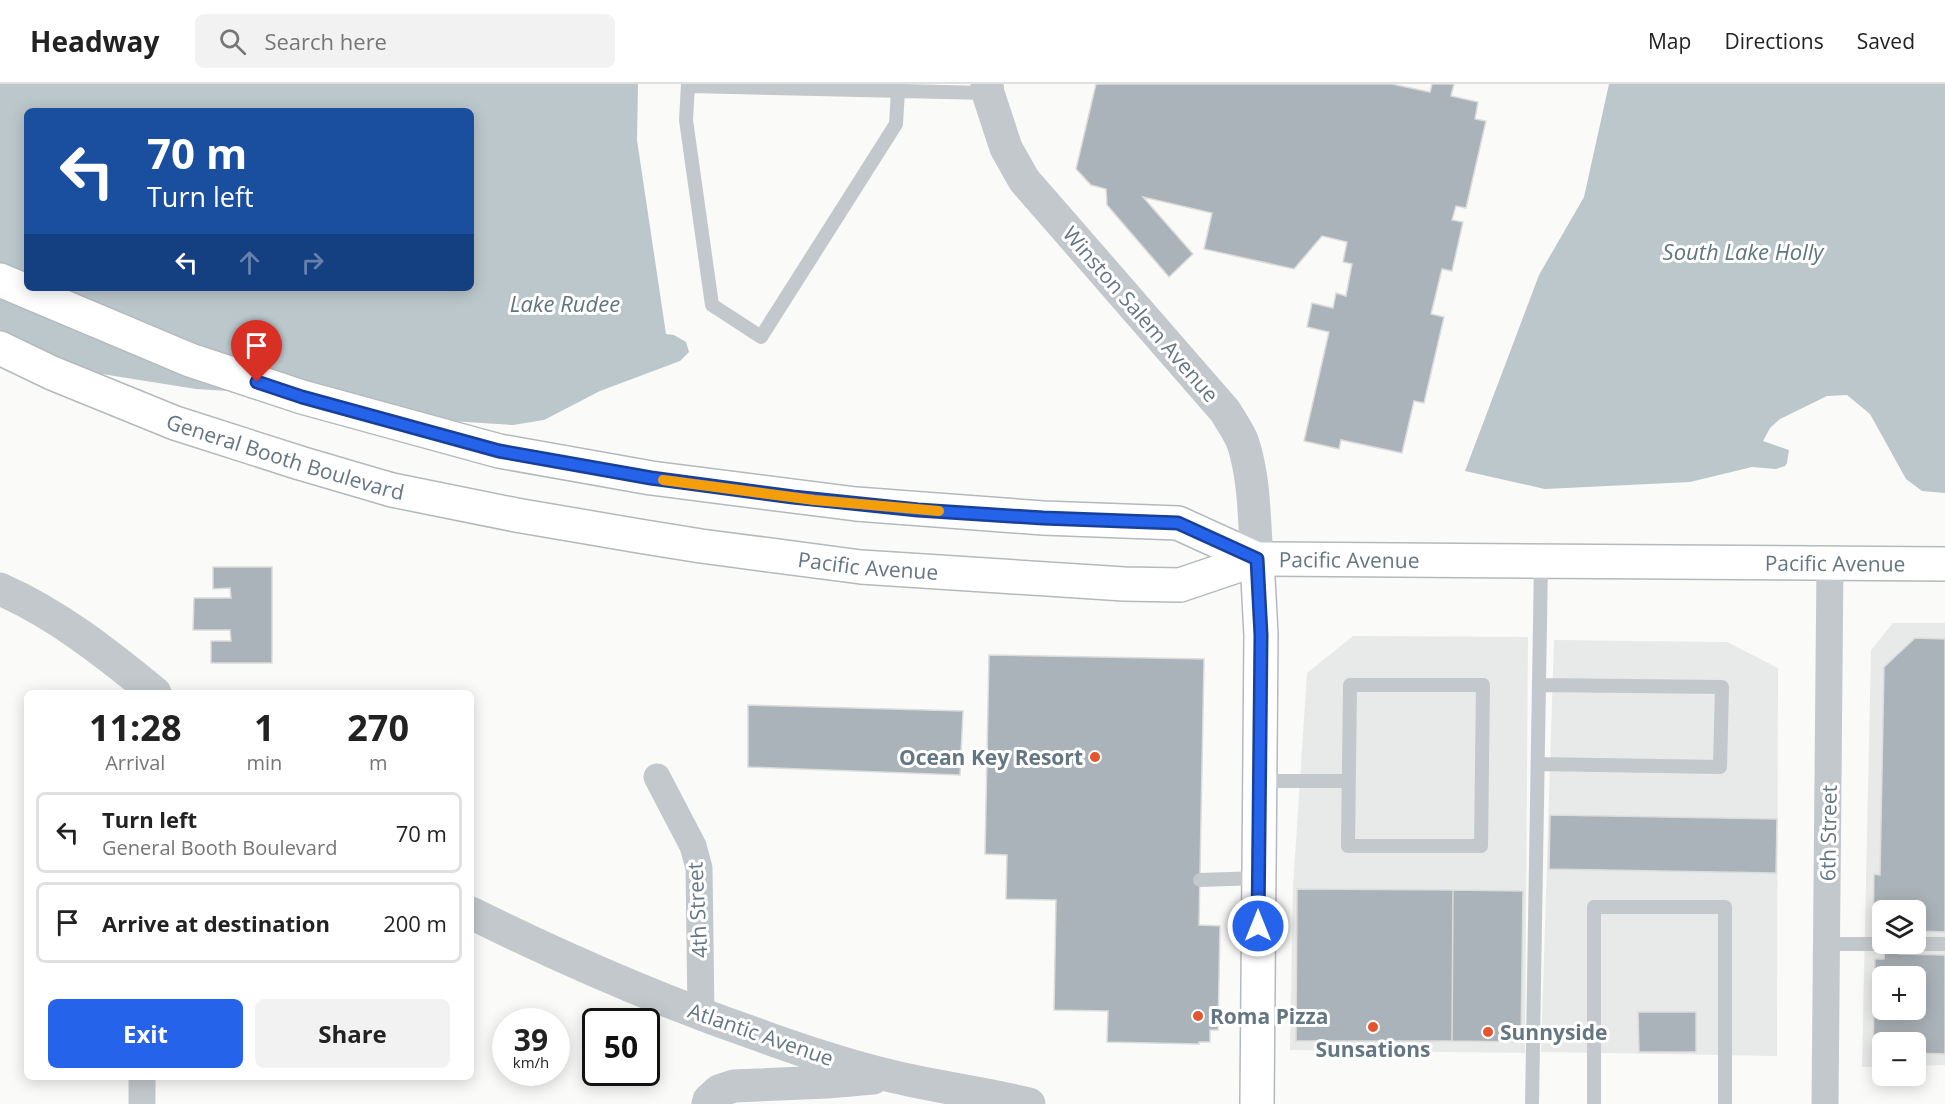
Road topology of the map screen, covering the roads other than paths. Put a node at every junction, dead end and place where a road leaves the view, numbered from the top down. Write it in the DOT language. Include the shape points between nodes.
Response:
graph roads {
  1 [pos="688,85"];
  2 [pos="987,89"];
  3 [pos="898,91"];
  4 [pos="0,280"];
  5 [pos="24,290"];
  6 [pos="26,291"];
  7 [pos="0,348"];
  8 [pos="582,526"];
  9 [pos="1257,559"];
  10 [pos="1541,562"];
  11 [pos="1830,563"];
  12 [pos="1945,564"];
  13 [pos="0,589"];
  14 [pos="1540,685"];
  15 [pos="149,690"];
  16 [pos="1538,764"];
  17 [pos="657,777"];
  18 [pos="1260,781"];
  19 [pos="1349,781"];
  20 [pos="1259,878"];
  21 [pos="1200,880"];
  22 [pos="474,914"];
  23 [pos="1944,940"];
  24 [pos="1926,942"];
  25 [pos="1827,944"];
  26 [pos="1872,944"];
  27 [pos="701,1015"];
  28 [pos="890,1076"];
  29 [pos="142,1080"];
  30 [pos="142,1104"];
  31 [pos="708,1104"];
  32 [pos="1029,1104"];
  33 [pos="1257,1104"];
  34 [pos="1532,1104"];
  35 [pos="1594,1104"];
  36 [pos="1725,1104"];
  37 [pos="1825,1104"];
  1 -- 3 [label="lane"];
  1 -- 3 [label="lane" via="686,120 712,305 761,338 896,124"];
  2 -- 3 [label="lane"];
  2 -- 9 [label="street, Winston Salem Avenue" via="1006,148 1024,180 1225,411 1247,459"];
  4 -- 5 [label="main road"];
  6 -- 9 [label="main road" via="190,360 302,397 499,451 651,478 793,497 918,510 1178,523"];
  7 -- 8 [label="main road, General Booth Boulevard" via="175,423 300,463 392,490"];
  8 -- 9 [label="main road, Pacific Avenue" via="861,567 1072,582 1180,585"];
  9 -- 10 [label="main road, Pacific Avenue"];
  9 -- 18 [label="main road"];
  10 -- 11 [label="main road, Pacific Avenue"];
  10 -- 14 [label="lane"];
  11 -- 12 [label="main road, Pacific Avenue"];
  11 -- 25 [label="street, 6th Street"];
  13 -- 15 [label="street" via="69,627"];
  14 -- 16 [label="lane"];
  14 -- 16 [label="lane" via="1722,687 1720,767"];
  16 -- 34 [label="lane"];
  17 -- 27 [label="street, 4th Street" via="693,846 699,868"];
  18 -- 19 [label="lane"];
  18 -- 20 [label="main road"];
  19 -- 19 [label="lane" via="1350,685 1483,685 1481,846 1348,846"];
  20 -- 21 [label="lane"];
  20 -- 33 [label="main road"];
  22 -- 27 [label="street, Atlantic Avenue"];
  23 -- 24 [label="lane"];
  25 -- 26 [label="lane"];
  25 -- 37 [label="street, 6th Street"];
  27 -- 28 [label="street, Atlantic Avenue"];
  28 -- 31 [label="street" via="734,1086 719,1091"];
  28 -- 32 [label="street, Atlantic Avenue"];
  29 -- 30 [label="street"];
  35 -- 36 [label="lane" via="1594,907 1725,907"];
}
